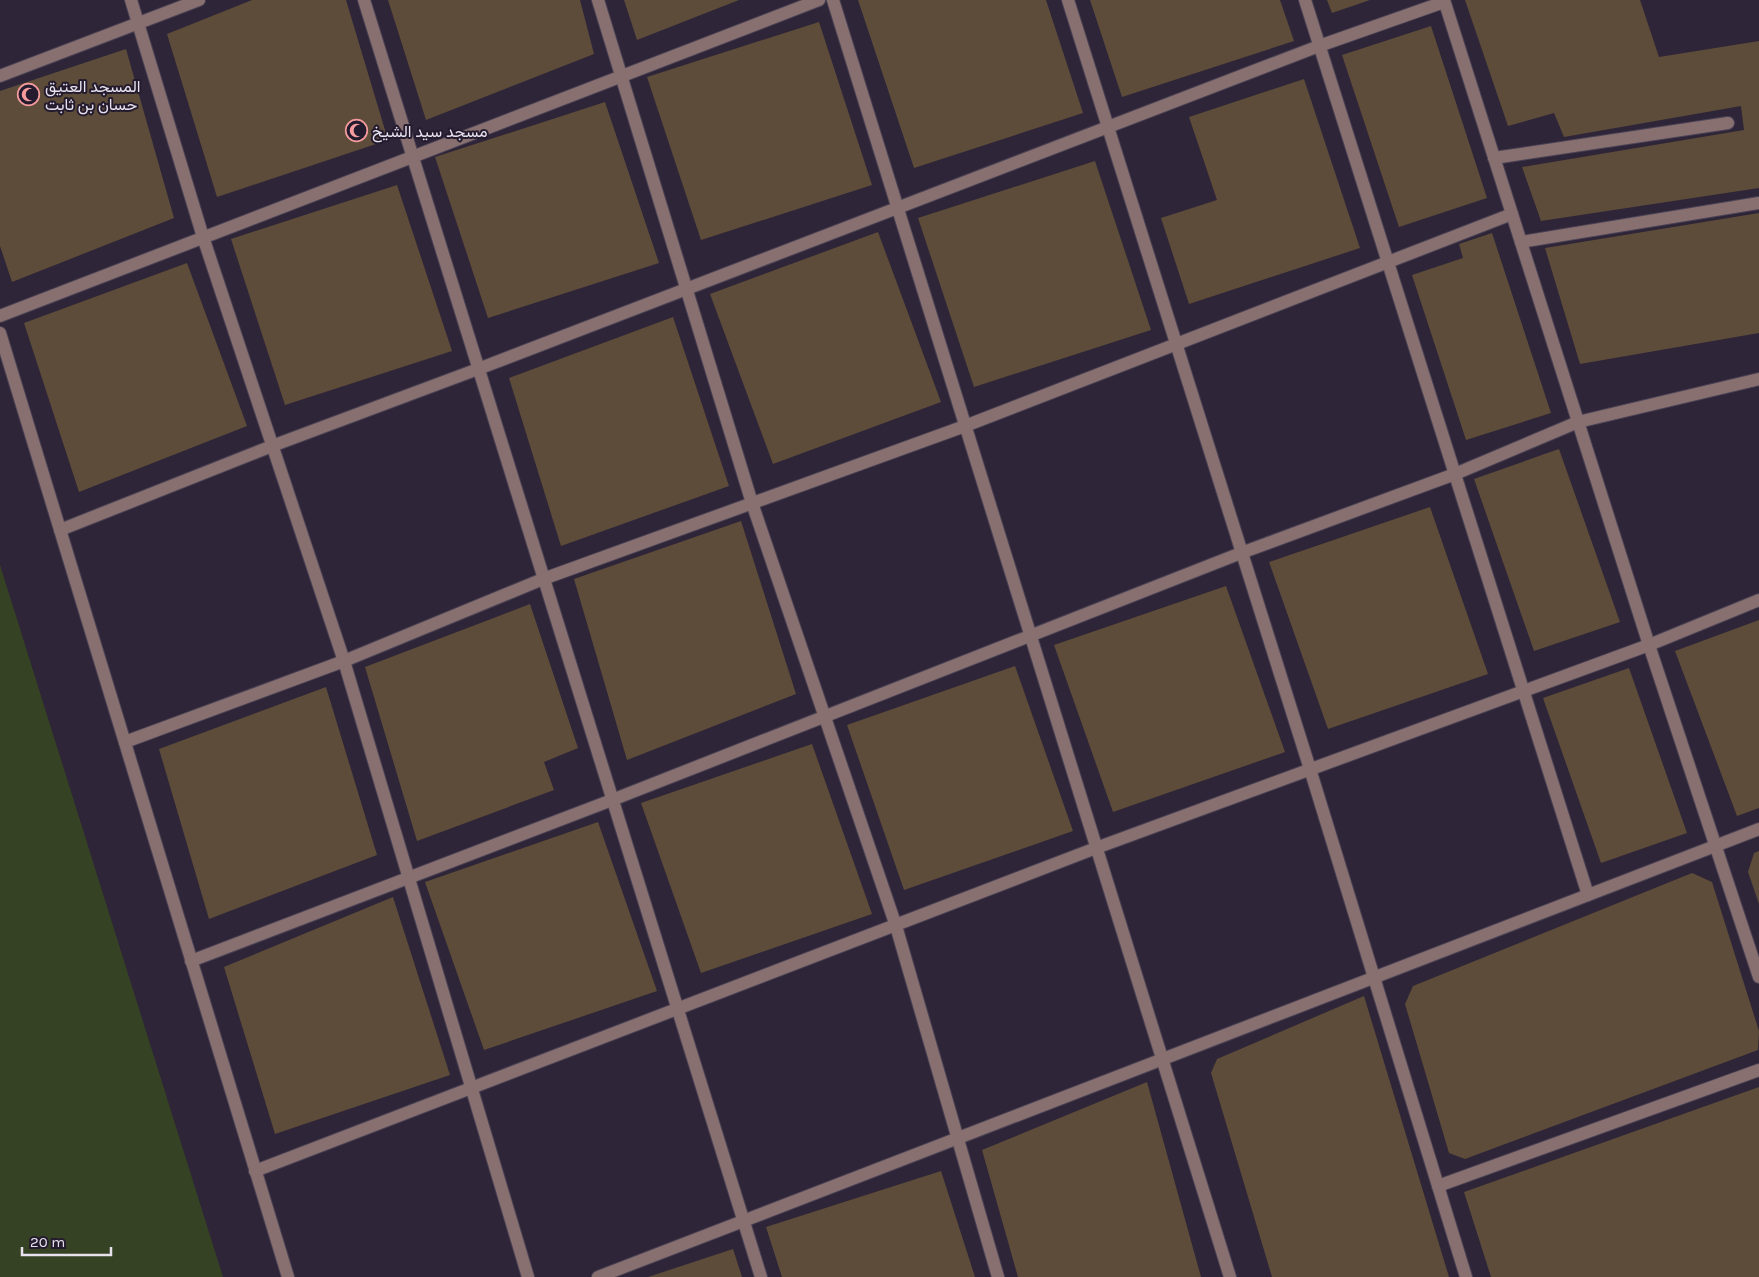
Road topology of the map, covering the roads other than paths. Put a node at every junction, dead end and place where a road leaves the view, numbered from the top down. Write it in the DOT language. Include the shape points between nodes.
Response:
graph roads {
  1 [pos="131,0"];
  2 [pos="199,0"];
  3 [pos="364,0"];
  4 [pos="598,0"];
  5 [pos="819,0"];
  6 [pos="833,0"];
  7 [pos="1068,0"];
  8 [pos="1305,0"];
  9 [pos="1444,1"];
  10 [pos="138,24"];
  11 [pos="1319,46"];
  12 [pos="0,76"];
  13 [pos="623,76"];
  14 [pos="1728,123"];
  15 [pos="1107,127"];
  16 [pos="411,157"];
  17 [pos="1494,158"];
  18 [pos="1759,202"];
  19 [pos="897,207"];
  20 [pos="1512,214"];
  21 [pos="203,237"];
  22 [pos="1521,242"];
  23 [pos="1387,263"];
  24 [pos="687,288"];
  25 [pos="0,316"];
  26 [pos="0,333"];
  27 [pos="1175,345"];
  28 [pos="478,370"];
  29 [pos="1759,379"];
  30 [pos="1578,422"];
  31 [pos="965,426"];
  32 [pos="272,446"];
  33 [pos="1455,474"];
  34 [pos="752,503"];
  35 [pos="60,530"];
  36 [pos="1241,553"];
  37 [pos="543,579"];
  38 [pos="1759,600"];
  39 [pos="1030,635"];
  40 [pos="1648,645"];
  41 [pos="344,661"];
  42 [pos="1525,690"];
  43 [pos="824,716"];
  44 [pos="125,742"];
  45 [pos="1310,769"];
  46 [pos="612,800"];
  47 [pos="1759,829"];
  48 [pos="1716,846"];
  49 [pos="1096,848"];
  50 [pos="408,877"];
  51 [pos="1588,895"];
  52 [pos="896,926"];
  53 [pos="191,961"];
  54 [pos="1759,977"];
  55 [pos="1373,978"];
  56 [pos="678,1010"];
  57 [pos="1162,1059"];
  58 [pos="1759,1070"];
  59 [pos="471,1089"];
  60 [pos="956,1139"];
  61 [pos="255,1171"];
  62 [pos="1438,1186"];
  63 [pos="744,1222"];
  64 [pos="288,1277"];
  65 [pos="528,1277"];
  66 [pos="598,1277"];
  67 [pos="762,1277"];
  68 [pos="998,1277"];
  69 [pos="1230,1277"];
  70 [pos="1466,1277"];
  1 -- 10 [label="street"];
  2 -- 10 [label="street"];
  3 -- 16 [label="street"];
  4 -- 13 [label="street"];
  5 -- 13 [label="street"];
  6 -- 19 [label="street"];
  7 -- 15 [label="street"];
  8 -- 11 [label="street"];
  9 -- 11 [label="street"];
  9 -- 17 [label="street"];
  10 -- 12 [label="street"];
  10 -- 21 [label="street"];
  11 -- 15 [label="street"];
  11 -- 23 [label="street"];
  13 -- 16 [label="street"];
  13 -- 24 [label="street"];
  14 -- 17 [label="street"];
  15 -- 19 [label="street"];
  15 -- 27 [label="street"];
  16 -- 21 [label="street"];
  16 -- 28 [label="street"];
  17 -- 20 [label="street"];
  18 -- 22 [label="street"];
  19 -- 24 [label="street"];
  19 -- 31 [label="street"];
  20 -- 22 [label="street"];
  20 -- 23 [label="street"];
  21 -- 25 [label="street"];
  21 -- 32 [label="street"];
  22 -- 30 [label="street"];
  23 -- 27 [label="street"];
  23 -- 33 [label="street"];
  24 -- 28 [label="street"];
  24 -- 34 [label="street"];
  26 -- 35 [label="street"];
  27 -- 31 [label="street"];
  27 -- 36 [label="street"];
  28 -- 32 [label="street"];
  28 -- 37 [label="street"];
  29 -- 30 [label="street"];
  30 -- 33 [label="street"];
  30 -- 40 [label="street"];
  31 -- 34 [label="street"];
  31 -- 39 [label="street"];
  32 -- 35 [label="street"];
  32 -- 41 [label="street"];
  33 -- 36 [label="street"];
  33 -- 42 [label="street"];
  34 -- 37 [label="street"];
  34 -- 43 [label="street"];
  35 -- 44 [label="street"];
  36 -- 39 [label="street"];
  36 -- 45 [label="street"];
  37 -- 41 [label="street"];
  37 -- 46 [label="street"];
  38 -- 40 [label="street"];
  39 -- 43 [label="street"];
  39 -- 49 [label="street"];
  40 -- 42 [label="street"];
  40 -- 48 [label="street"];
  41 -- 44 [label="street"];
  41 -- 50 [label="street"];
  42 -- 45 [label="street"];
  42 -- 51 [label="street"];
  43 -- 46 [label="street"];
  43 -- 52 [label="street"];
  44 -- 53 [label="street"];
  45 -- 49 [label="street"];
  45 -- 55 [label="street"];
  46 -- 50 [label="street"];
  46 -- 56 [label="street"];
  47 -- 48 [label="street"];
  48 -- 51 [label="street"];
  48 -- 54 [label="street"];
  49 -- 52 [label="street"];
  49 -- 57 [label="street"];
  50 -- 53 [label="street"];
  50 -- 59 [label="street"];
  51 -- 55 [label="street"];
  52 -- 56 [label="street"];
  52 -- 60 [label="street"];
  53 -- 61 [label="street"];
  55 -- 57 [label="street"];
  55 -- 62 [label="street"];
  56 -- 59 [label="street"];
  56 -- 63 [label="street"];
  57 -- 60 [label="street"];
  57 -- 69 [label="street"];
  58 -- 62 [label="street"];
  59 -- 61 [label="street"];
  59 -- 65 [label="street"];
  60 -- 63 [label="street"];
  60 -- 68 [label="street"];
  61 -- 64 [label="street"];
  62 -- 70 [label="street"];
  63 -- 66 [label="street"];
  63 -- 67 [label="street"];
}
